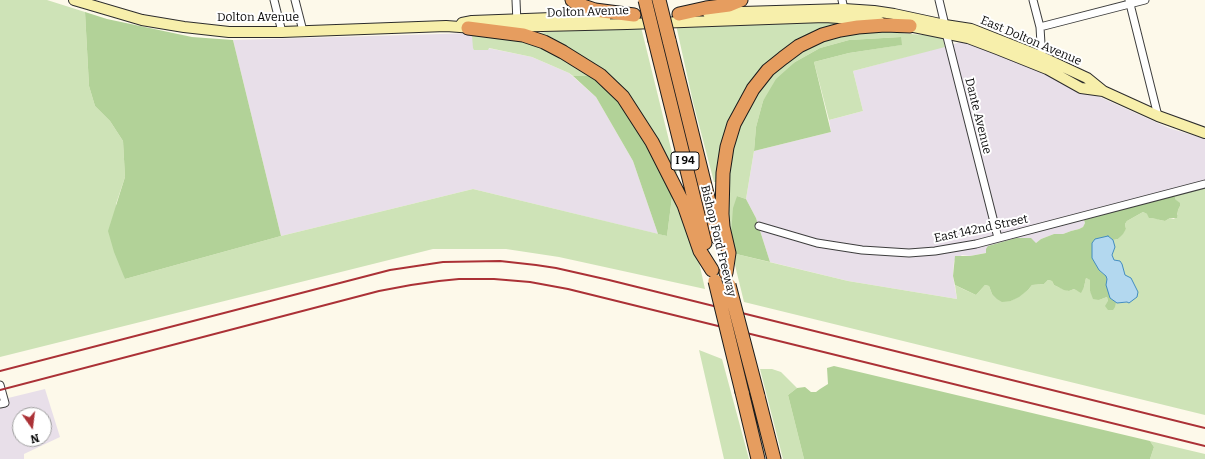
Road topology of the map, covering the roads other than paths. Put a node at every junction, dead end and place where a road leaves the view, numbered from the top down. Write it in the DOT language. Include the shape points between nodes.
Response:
graph roads {
  1 [pos="74,0"];
  2 [pos="274,0"];
  3 [pos="295,0"];
  4 [pos="516,0"];
  5 [pos="572,0"];
  6 [pos="644,0"];
  7 [pos="659,0"];
  8 [pos="741,0"];
  9 [pos="939,0"];
  10 [pos="1033,0"];
  11 [pos="1146,0"];
  12 [pos="1130,2"];
  13 [pos="843,4"];
  14 [pos="679,14"];
  15 [pos="634,15"];
  16 [pos="517,23"];
  17 [pos="446,26"];
  18 [pos="910,26"];
  19 [pos="468,28"];
  20 [pos="1040,28"];
  21 [pos="946,29"];
  22 [pos="302,31"];
  23 [pos="282,32"];
  24 [pos="1042,56"];
  25 [pos="1042,67"];
  26 [pos="1103,91"];
  27 [pos="1158,116"];
  28 [pos="1205,133"];
  29 [pos="1205,184"];
  30 [pos="759,226"];
  31 [pos="998,238"];
  32 [pos="714,276"];
  33 [pos="728,279"];
  34 [pos="0,384"];
  35 [pos="2,404"];
  36 [pos="758,459"];
  37 [pos="774,459"];
  1 -- 23 [label="street, Dolton Avenue" via="118,14 163,24 229,32"];
  2 -- 23 [label="street"];
  3 -- 22 [label="street"];
  4 -- 16 [label="street"];
  5 -- 15 [label="highway" via="595,10"];
  6 -- 32 [label="highway, Bishop Ford Freeway / I 94, bridge"];
  7 -- 33 [label="highway, Bishop Ford Freeway / I 94, bridge"];
  8 -- 14 [label="highway" via="729,5"];
  9 -- 21 [label="street, Dante Avenue"];
  10 -- 20 [label="street"];
  11 -- 12 [label="street"];
  12 -- 20 [label="street"];
  12 -- 27 [label="street"];
  13 -- 14 [label="street, Dolton Avenue"];
  13 -- 21 [label="street, Dolton Avenue" via="894,14"];
  14 -- 15 [label="street, Dolton Avenue"];
  15 -- 16 [label="street, Dolton Avenue"];
  16 -- 17 [label="street, Dolton Avenue" via="472,21"];
  16 -- 18 [label="street, Dolton Avenue" via="825,17"];
  16 -- 19 [label="street, Dolton Avenue"];
  17 -- 19 [label="street, Dolton Avenue"];
  17 -- 22 [label="street, Dolton Avenue"];
  18 -- 21 [label="street, Dolton Avenue"];
  18 -- 33 [label="highway" via="858,27 822,36 799,46 783,58 768,70 752,89 734,124 723,173 722,214 728,252"];
  19 -- 32 [label="highway" via="524,35 544,42 600,75 623,97 652,142 684,205 700,251"];
  20 -- 24 [label="street"];
  21 -- 24 [label="street, East Dolton Avenue" via="972,29"];
  21 -- 25 [label="street, East Dolton Avenue"];
  21 -- 31 [label="street, Dante Avenue"];
  22 -- 23 [label="street, Dolton Avenue"];
  24 -- 25 [label="street"];
  24 -- 26 [label="street, East Dolton Avenue" via="1087,78"];
  25 -- 26 [label="street, East Dolton Avenue" via="1081,88"];
  26 -- 27 [label="street, East Dolton Avenue"];
  27 -- 28 [label="street, East Dolton Avenue"];
  29 -- 31 [label="street, East 142nd Street"];
  30 -- 31 [label="street, East 142nd Street" via="816,243 885,252 936,251"];
  32 -- 36 [label="highway, Bishop Ford Freeway / I 94, bridge"];
  33 -- 37 [label="highway, Bishop Ford Freeway / I 94, bridge"];
  34 -- 35 [label="street"];
}
